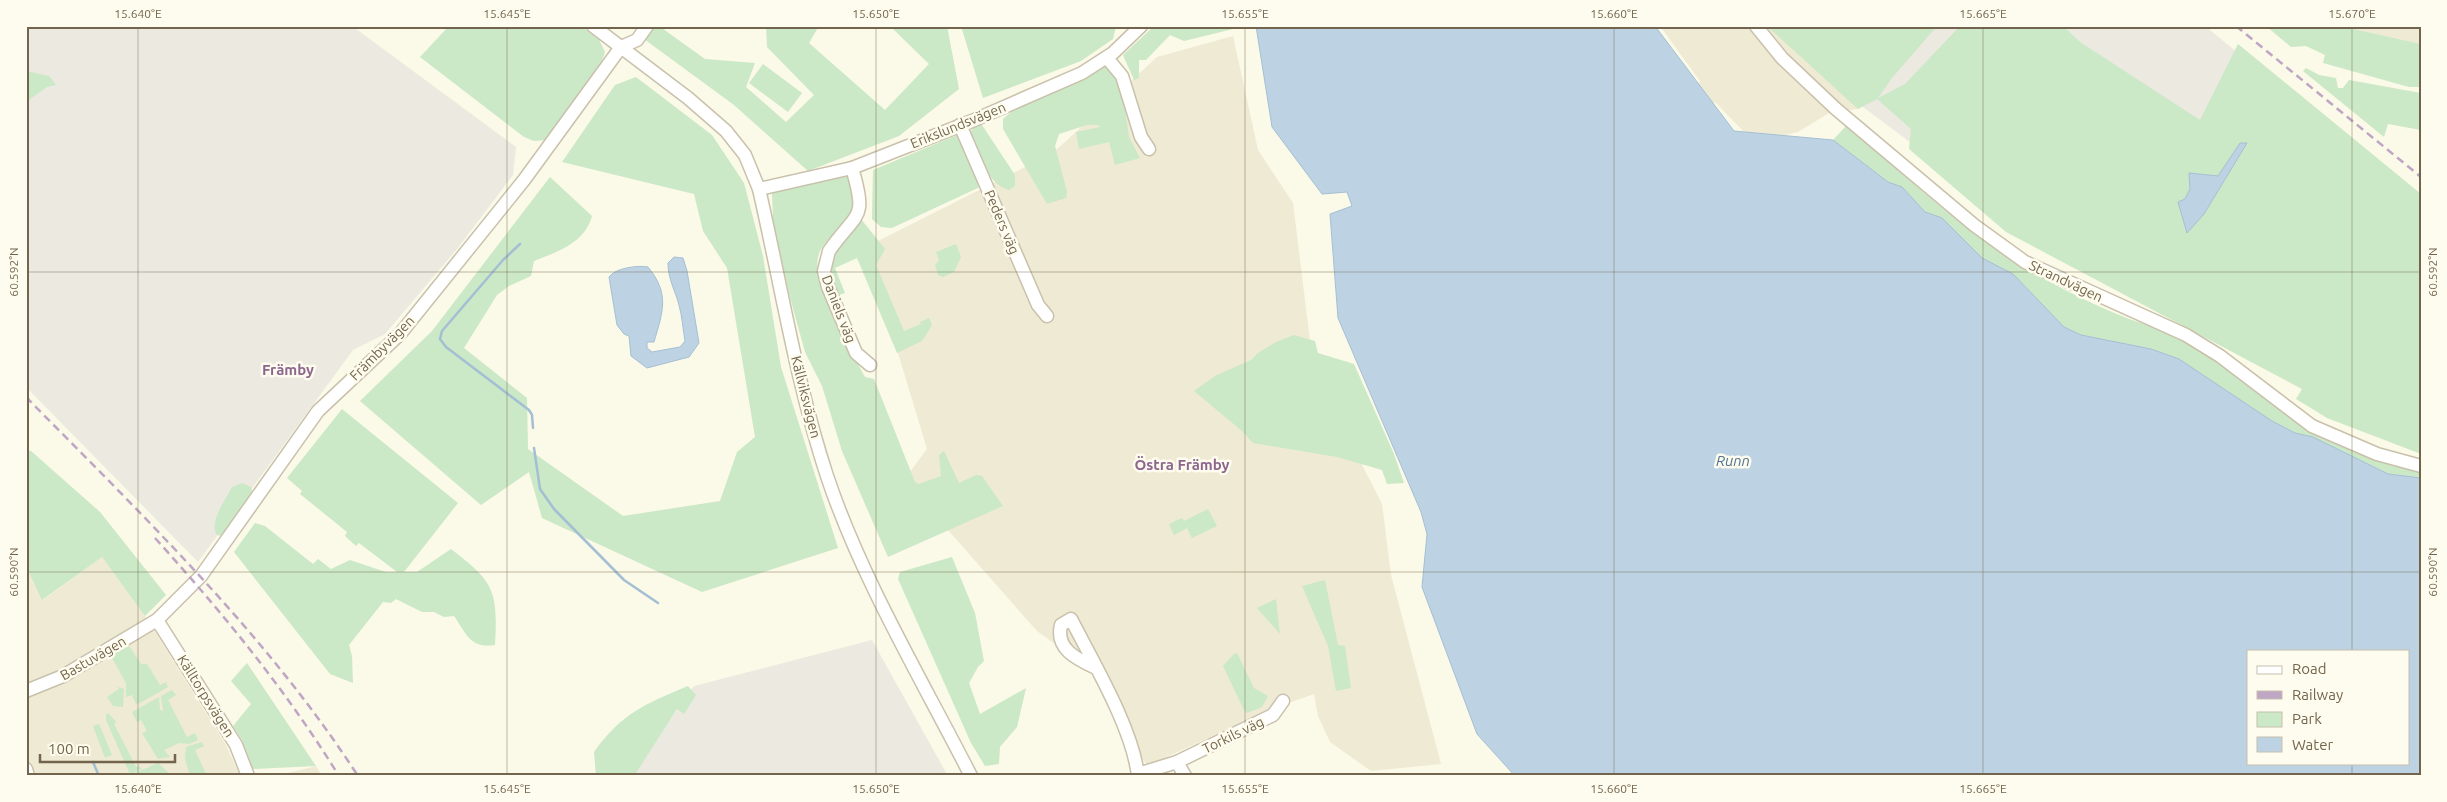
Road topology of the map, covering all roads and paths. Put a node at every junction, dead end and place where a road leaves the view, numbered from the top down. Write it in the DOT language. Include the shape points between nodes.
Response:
graph roads {
  1 [pos="593,26"];
  2 [pos="647,26"];
  3 [pos="1141,26"];
  4 [pos="1756,26"];
  5 [pos="621,47"];
  6 [pos="1107,58"];
  7 [pos="960,125"];
  8 [pos="1149,149"];
  9 [pos="852,168"];
  10 [pos="759,189"];
  11 [pos="1048,316"];
  12 [pos="870,366"];
  13 [pos="2421,466"];
  14 [pos="157,620"];
  15 [pos="1096,668"];
  16 [pos="26,691"];
  17 [pos="1283,701"];
  18 [pos="1177,762"];
  19 [pos="26,769"];
  20 [pos="1138,775"];
  21 [pos="28,776"];
  22 [pos="248,776"];
  23 [pos="971,776"];
  24 [pos="1185,776"];
  1 -- 5 [label="street, Källviksvägen"];
  2 -- 5 [label="street" via="637,40"];
  3 -- 6 [label="street, Erikslundsvägen" via="1129,41"];
  4 -- 13 [label="street, Strandvägen" via="1782,58 1836,109 1974,225 2025,262 2186,336 2220,356 2312,426 2369,451"];
  5 -- 10 [label="street, Källviksvägen" via="726,130 745,155"];
  5 -- 14 [label="street, Främbyvägen" via="524,180 400,334 318,411 205,571"];
  6 -- 7 [label="street, Erikslundsvägen" via="1082,73"];
  6 -- 8 [label="street" via="1122,76 1141,136"];
  7 -- 9 [label="street, Erikslundsvägen"];
  7 -- 11 [label="street, Peders väg" via="1038,305"];
  9 -- 10 [label="street, Erikslundsvägen"];
  9 -- 12 [label="street, Daniels väg" via="860,198 859,212 829,251 824,276 856,353"];
  10 -- 23 [label="street, Källviksvägen" via="806,401 827,477 867,573"];
  14 -- 16 [label="street, Bastuvägen" via="63,676"];
  14 -- 22 [label="street, Källtorpsvägen" via="236,745"];
  15 -- 20 [label="street, Torkils väg" via="1130,740"];
  17 -- 18 [label="street, Torkils väg" via="1273,716"];
  18 -- 20 [label="street, Torkils väg"];
  18 -- 24 [label="street"];
  19 -- 21 [label="street"];
}
